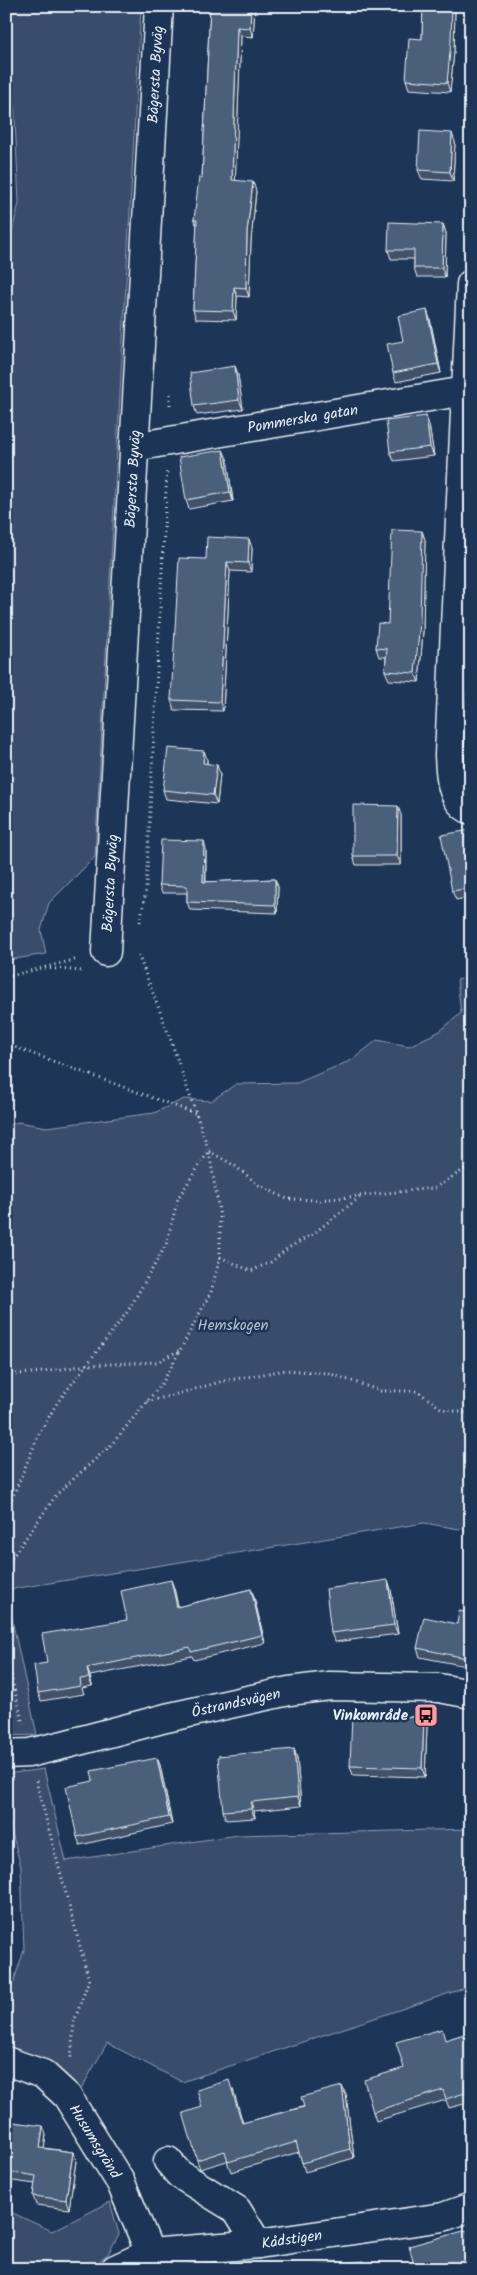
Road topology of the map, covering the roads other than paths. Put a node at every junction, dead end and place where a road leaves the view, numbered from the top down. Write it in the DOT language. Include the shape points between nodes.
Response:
graph roads {
  1 [pos="159,6"];
  2 [pos="471,284"];
  3 [pos="468,390"];
  4 [pos="134,446"];
  5 [pos="471,810"];
  6 [pos="106,952"];
  7 [pos="471,1694"];
  8 [pos="17,1754"];
  9 [pos="6,2060"];
  10 [pos="168,2161"];
  11 [pos="471,2207"];
  12 [pos="258,2244"];
  13 [pos="150,2253"];
  14 [pos="115,2269"];
  1 -- 4 [label="street, Bägersta Byväg"];
  2 -- 3 [label="street"];
  3 -- 4 [label="street, Pommerska gatan"];
  3 -- 5 [label="street" via="449,755 450,783 466,808"];
  4 -- 6 [label="street, Bägersta Byväg"];
  7 -- 8 [label="street, Östrandsvägen" via="440,1688 330,1686 289,1691"];
  9 -- 13 [label="street, Husumsgränd" via="43,2074 67,2096 121,2183"];
  10 -- 12 [label="street" via="179,2174 237,2210"];
  11 -- 12 [label="street, Kådstigen" via="443,2217"];
  12 -- 13 [label="street, Kådstigen"];
  13 -- 14 [label="street, Kådstigen"];
}
